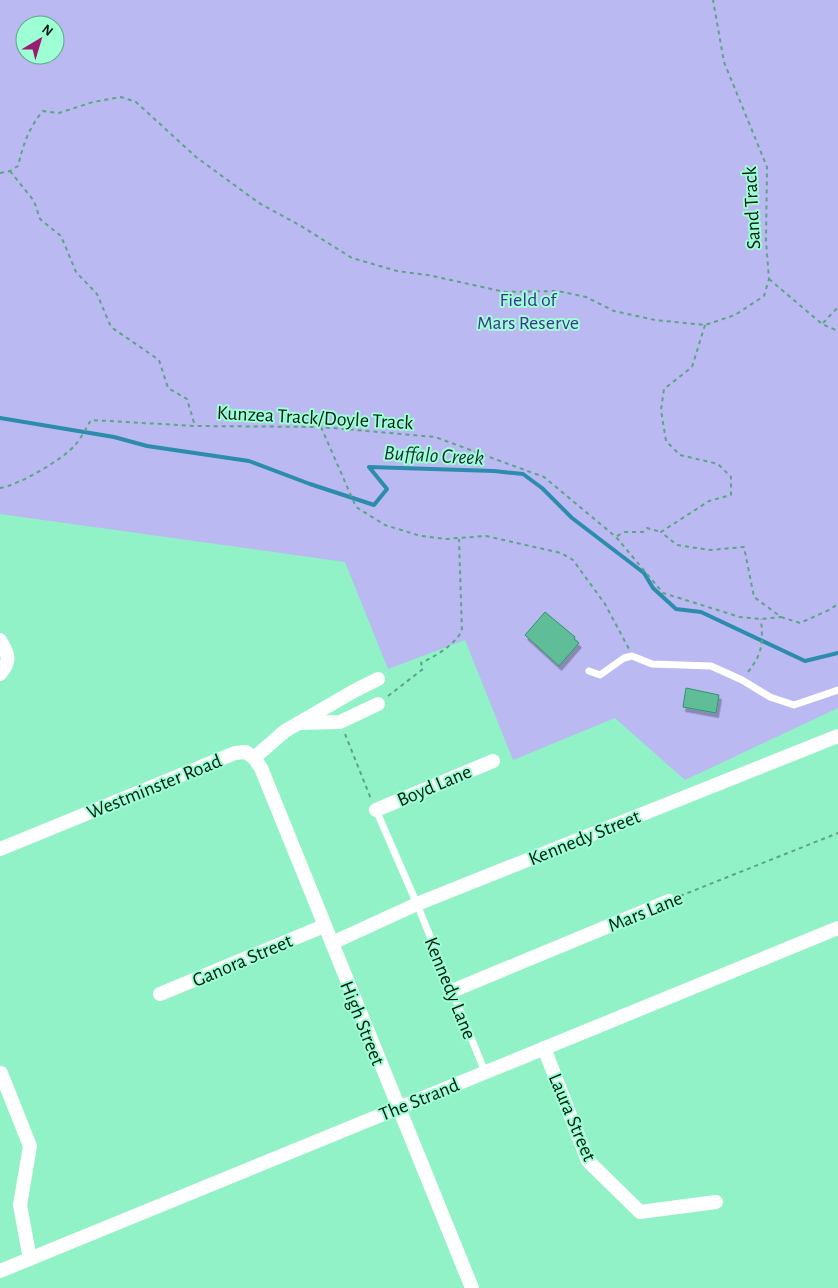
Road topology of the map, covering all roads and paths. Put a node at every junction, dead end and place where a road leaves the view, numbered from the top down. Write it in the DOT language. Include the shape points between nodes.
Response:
graph roads {
  1 [pos="713,0"];
  2 [pos="10,171"];
  3 [pos="0,173"];
  4 [pos="769,279"];
  5 [pos="838,307"];
  6 [pos="822,324"];
  7 [pos="705,325"];
  8 [pos="838,331"];
  9 [pos="195,426"];
  10 [pos="321,427"];
  11 [pos="0,488"];
  12 [pos="661,532"];
  13 [pos="616,537"];
  14 [pos="459,539"];
  15 [pos="838,604"];
  16 [pos="781,618"];
  17 [pos="761,619"];
  18 [pos="0,640"];
  19 [pos="632,656"];
  20 [pos="589,671"];
  21 [pos="0,674"];
  22 [pos="378,679"];
  23 [pos="742,680"];
  24 [pos="838,690"];
  25 [pos="378,704"];
  26 [pos="340,722"];
  27 [pos="298,723"];
  28 [pos="838,736"];
  29 [pos="254,758"];
  30 [pos="493,761"];
  31 [pos="376,810"];
  32 [pos="838,833"];
  33 [pos="0,848"];
  34 [pos="669,901"];
  35 [pos="417,904"];
  36 [pos="324,926"];
  37 [pos="838,928"];
  38 [pos="332,943"];
  39 [pos="452,991"];
  40 [pos="160,994"];
  41 [pos="544,1048"];
  42 [pos="484,1072"];
  43 [pos="2,1073"];
  44 [pos="398,1108"];
  45 [pos="716,1202"];
  46 [pos="30,1259"];
  47 [pos="0,1271"];
  48 [pos="470,1287"];
  1 -- 4 [label="path, Sand Track" via="724,62 767,167"];
  2 -- 3 [label="path"];
  2 -- 7 [label="path" via="18,166 34,122 43,111 59,113 121,97 136,102 196,157 259,203 352,258 396,271 505,292 558,291 586,296 614,311 655,320"];
  2 -- 9 [label="path, Kunzea Track/Doyle Track" via="34,201 40,219 60,236 76,272 97,294 111,327 159,360 168,388 186,399"];
  4 -- 6 [label="path"];
  4 -- 7 [label="path" via="764,296 735,315"];
  5 -- 6 [label="path"];
  6 -- 8 [label="path"];
  7 -- 12 [label="path" via="692,367 664,389 661,410 666,441 680,455 718,464 731,477 731,495 709,501"];
  9 -- 10 [label="path, Kunzea Track/Doyle Track"];
  9 -- 11 [label="path" via="91,420 76,445 49,465 11,486"];
  10 -- 13 [label="path, Kunzea Track/Doyle Track" via="435,437 544,477"];
  10 -- 14 [label="path" via="356,507 385,525 421,536"];
  12 -- 13 [label="path" via="647,528 643,532 625,532"];
  12 -- 16 [label="path" via="677,545 710,550 744,548 754,597"];
  13 -- 17 [label="path, Kunzea Track/Doyle Track" via="663,593 740,617"];
  14 -- 19 [label="path" via="486,536 561,553 573,560 605,604"];
  14 -- 25 [label="path" via="462,631 443,652 421,663 423,669"];
  15 -- 16 [label="path, Kunzea Track/Doyle Track" via="800,623"];
  16 -- 17 [label="path, Kunzea Track/Doyle Track"];
  17 -- 23 [label="path" via="763,637 758,659"];
  18 -- 21 [label="street" via="8,654 8,663"];
  19 -- 20 [label="lane" via="600,674"];
  19 -- 23 [label="lane" via="652,664 711,666"];
  22 -- 27 [label="street"];
  23 -- 24 [label="lane" via="770,697 794,705"];
  25 -- 26 [label="street"];
  26 -- 27 [label="street"];
  26 -- 31 [label="path, Boyd Lane"];
  27 -- 29 [label="street"];
  28 -- 35 [label="street, Kennedy Street"];
  29 -- 33 [label="street, Westminster Road" via="246,752 235,753"];
  29 -- 36 [label="street, High Street" via="261,768"];
  30 -- 31 [label="street, Boyd Lane"];
  31 -- 35 [label="lane, Boyd Lane"];
  32 -- 34 [label="path, Mars Lane"];
  34 -- 39 [label="street, Mars Lane"];
  35 -- 38 [label="street, Kennedy Street"];
  35 -- 39 [label="lane, Kennedy Lane"];
  36 -- 38 [label="street, High Street"];
  36 -- 40 [label="street, Ganora Street"];
  37 -- 41 [label="street, The Strand"];
  38 -- 44 [label="street, High Street"];
  39 -- 42 [label="lane, Kennedy Lane"];
  41 -- 42 [label="street, The Strand"];
  41 -- 45 [label="street, Laura Street" via="588,1161 640,1212"];
  42 -- 44 [label="street, The Strand"];
  43 -- 46 [label="street" via="30,1146 20,1205"];
  44 -- 46 [label="street, The Strand"];
  44 -- 48 [label="street, High Street"];
  46 -- 47 [label="street, The Strand"];
}
